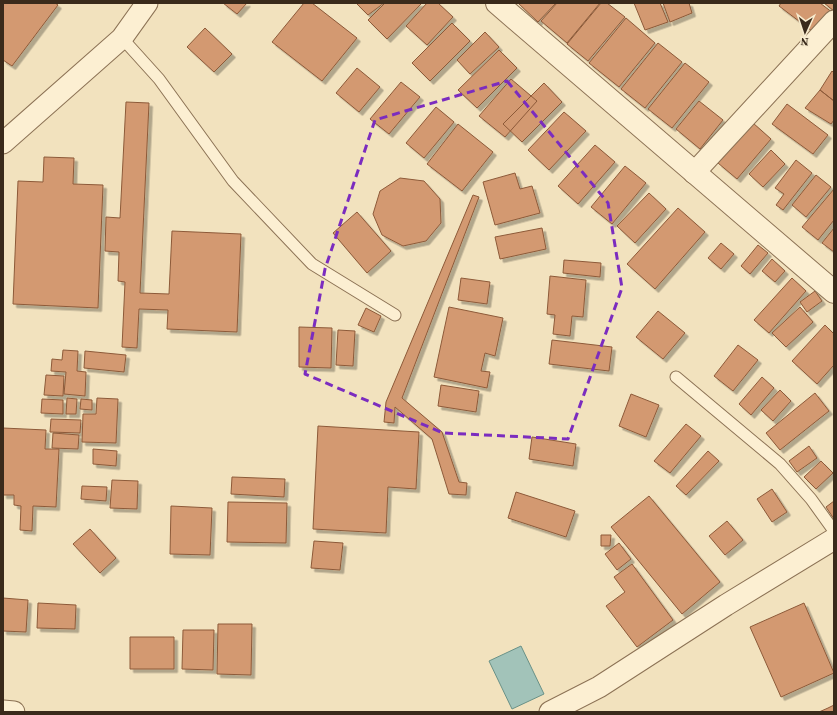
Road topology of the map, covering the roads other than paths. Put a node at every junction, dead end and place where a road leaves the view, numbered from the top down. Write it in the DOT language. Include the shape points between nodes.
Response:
graph roads {
  1 [pos="147,3"];
  2 [pos="497,3"];
  3 [pos="834,21"];
  4 [pos="122,38"];
  5 [pos="3,143"];
  6 [pos="694,173"];
  7 [pos="834,292"];
  8 [pos="395,315"];
  9 [pos="676,377"];
  10 [pos="834,531"];
  11 [pos="834,539"];
  12 [pos="3,711"];
  13 [pos="14,712"];
  14 [pos="550,712"];
  1 -- 4 [label="street"];
  2 -- 6 [label="street"];
  3 -- 6 [label="street"];
  4 -- 5 [label="street"];
  4 -- 8 [label="lane" via="159,79 233,180 312,264"];
  6 -- 7 [label="street"];
  9 -- 10 [label="lane" via="780,464 810,498"];
  11 -- 14 [label="street" via="599,687"];
  12 -- 13 [label="street"];
}
